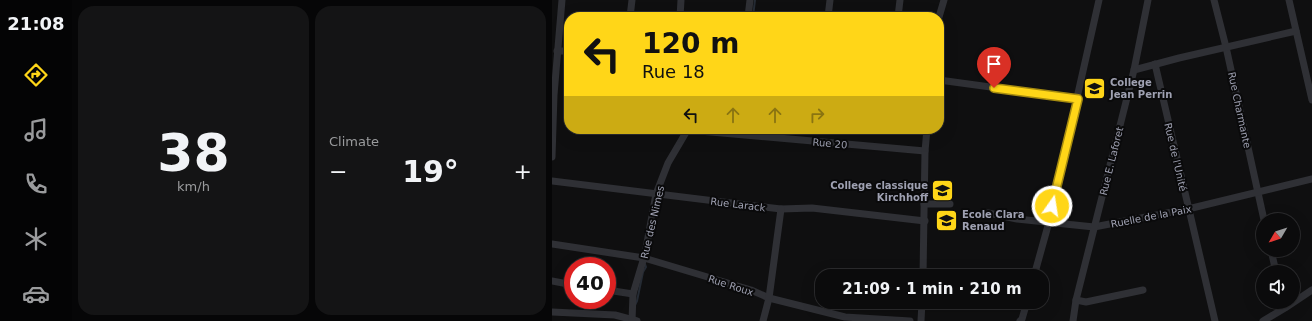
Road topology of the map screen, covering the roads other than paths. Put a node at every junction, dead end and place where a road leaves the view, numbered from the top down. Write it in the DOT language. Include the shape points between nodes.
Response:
graph roads {
  1 [pos="562,0"];
  2 [pos="632,0"];
  3 [pos="681,0"];
  4 [pos="750,0"];
  5 [pos="830,0"];
  6 [pos="900,0"];
  7 [pos="944,0"];
  8 [pos="1099,0"];
  9 [pos="1148,0"];
  10 [pos="1214,0"];
  11 [pos="1289,0"];
  12 [pos="631,12"];
  13 [pos="680,12"];
  14 [pos="749,12"];
  15 [pos="829,12"];
  16 [pos="899,12"];
  17 [pos="940,12"];
  18 [pos="1296,31"];
  19 [pos="1226,47"];
  20 [pos="557,51"];
  21 [pos="564,51"];
  22 [pos="1155,64"];
  23 [pos="1134,70"];
  24 [pos="944,81"];
  25 [pos="1078,99"];
  26 [pos="1312,100"];
  27 [pos="685,134"];
  28 [pos="742,134"];
  29 [pos="927,134"];
  30 [pos="552,144"];
  31 [pos="925,151"];
  32 [pos="552,157"];
  33 [pos="1312,179"];
  34 [pos="552,181"];
  35 [pos="1257,192"];
  36 [pos="656,194"];
  37 [pos="924,204"];
  38 [pos="950,204"];
  39 [pos="781,209"];
  40 [pos="1188,209"];
  41 [pos="988,213"];
  42 [pos="1262,213"];
  43 [pos="925,222"];
  44 [pos="1049,222"];
  45 [pos="1094,227"];
  46 [pos="552,244"];
  47 [pos="644,258"];
  48 [pos="923,269"];
  49 [pos="1036,269"];
  50 [pos="552,282"];
  51 [pos="564,284"];
  52 [pos="1143,290"];
  53 [pos="1312,290"];
  54 [pos="616,291"];
  55 [pos="634,294"];
  56 [pos="1300,296"];
  57 [pos="769,298"];
  58 [pos="1076,300"];
  59 [pos="922,309"];
  60 [pos="1025,309"];
  61 [pos="1279,309"];
  62 [pos="552,312"];
  63 [pos="584,314"];
  64 [pos="845,319"];
  65 [pos="634,320"];
  66 [pos="580,321"];
  67 [pos="763,321"];
  68 [pos="910,321"];
  69 [pos="921,321"];
  70 [pos="1020,321"];
  71 [pos="1072,321"];
  72 [pos="1214,321"];
  73 [pos="1263,321"];
  1 -- 20 [label="street"];
  2 -- 12 [label="street"];
  3 -- 13 [label="street"];
  4 -- 14 [label="street"];
  5 -- 15 [label="street"];
  6 -- 16 [label="street"];
  7 -- 17 [label="street"];
  8 -- 25 [label="street"];
  9 -- 23 [label="street, Rue E. Laforet"];
  10 -- 19 [label="street, Rue Charmante"];
  11 -- 18 [label="street"];
  18 -- 19 [label="street"];
  18 -- 26 [label="street"];
  19 -- 22 [label="street"];
  19 -- 35 [label="street, Rue Charmante"];
  20 -- 21 [label="street"];
  20 -- 30 [label="street"];
  22 -- 23 [label="street"];
  22 -- 40 [label="street, Rue de l'Unité"];
  23 -- 45 [label="street, Rue E. Laforet"];
  24 -- 25 [label="street"];
  25 -- 44 [label="street"];
  27 -- 36 [label="street, Rue des Nimes" via="668,163"];
  28 -- 31 [label="street, Rue 20"];
  29 -- 31 [label="street"];
  30 -- 32 [label="street"];
  31 -- 37 [label="street"];
  33 -- 35 [label="street, Ruelle de la Paix"];
  34 -- 36 [label="street, Rue Larack"];
  35 -- 40 [label="street, Ruelle de la Paix"];
  35 -- 42 [label="street, Rue Charmante"];
  36 -- 39 [label="street, Rue Larack"];
  36 -- 47 [label="street, Rue des Nimes"];
  37 -- 38 [label="street"];
  37 -- 43 [label="street"];
  39 -- 43 [label="street, Rue Larack" via="812,208"];
  39 -- 57 [label="street"];
  40 -- 45 [label="street, Ruelle de la Paix"];
  40 -- 72 [label="street, Rue de l'Unité"];
  41 -- 44 [label="street, Ruelle de la Paix"];
  43 -- 48 [label="street"];
  44 -- 45 [label="street, Ruelle de la Paix"];
  44 -- 49 [label="street"];
  45 -- 58 [label="street, Rue E. Laforet"];
  46 -- 47 [label="street, Rue Roux"];
  47 -- 55 [label="street, Rue des Nimes"];
  47 -- 57 [label="street, Rue Roux"];
  50 -- 51 [label="street"];
  52 -- 58 [label="street" via="1086,302"];
  53 -- 56 [label="street"];
  54 -- 55 [label="street"];
  55 -- 65 [label="street, Rue des Nimes"];
  57 -- 64 [label="street, Rue Roux"];
  57 -- 67 [label="street"];
  58 -- 71 [label="street, Rue E. Laforet"];
  59 -- 69 [label="street"];
  60 -- 70 [label="street"];
  61 -- 73 [label="street"];
  62 -- 63 [label="street"];
  63 -- 65 [label="street"];
  63 -- 66 [label="street"];
  64 -- 68 [label="street, Rue Roux"];
}
